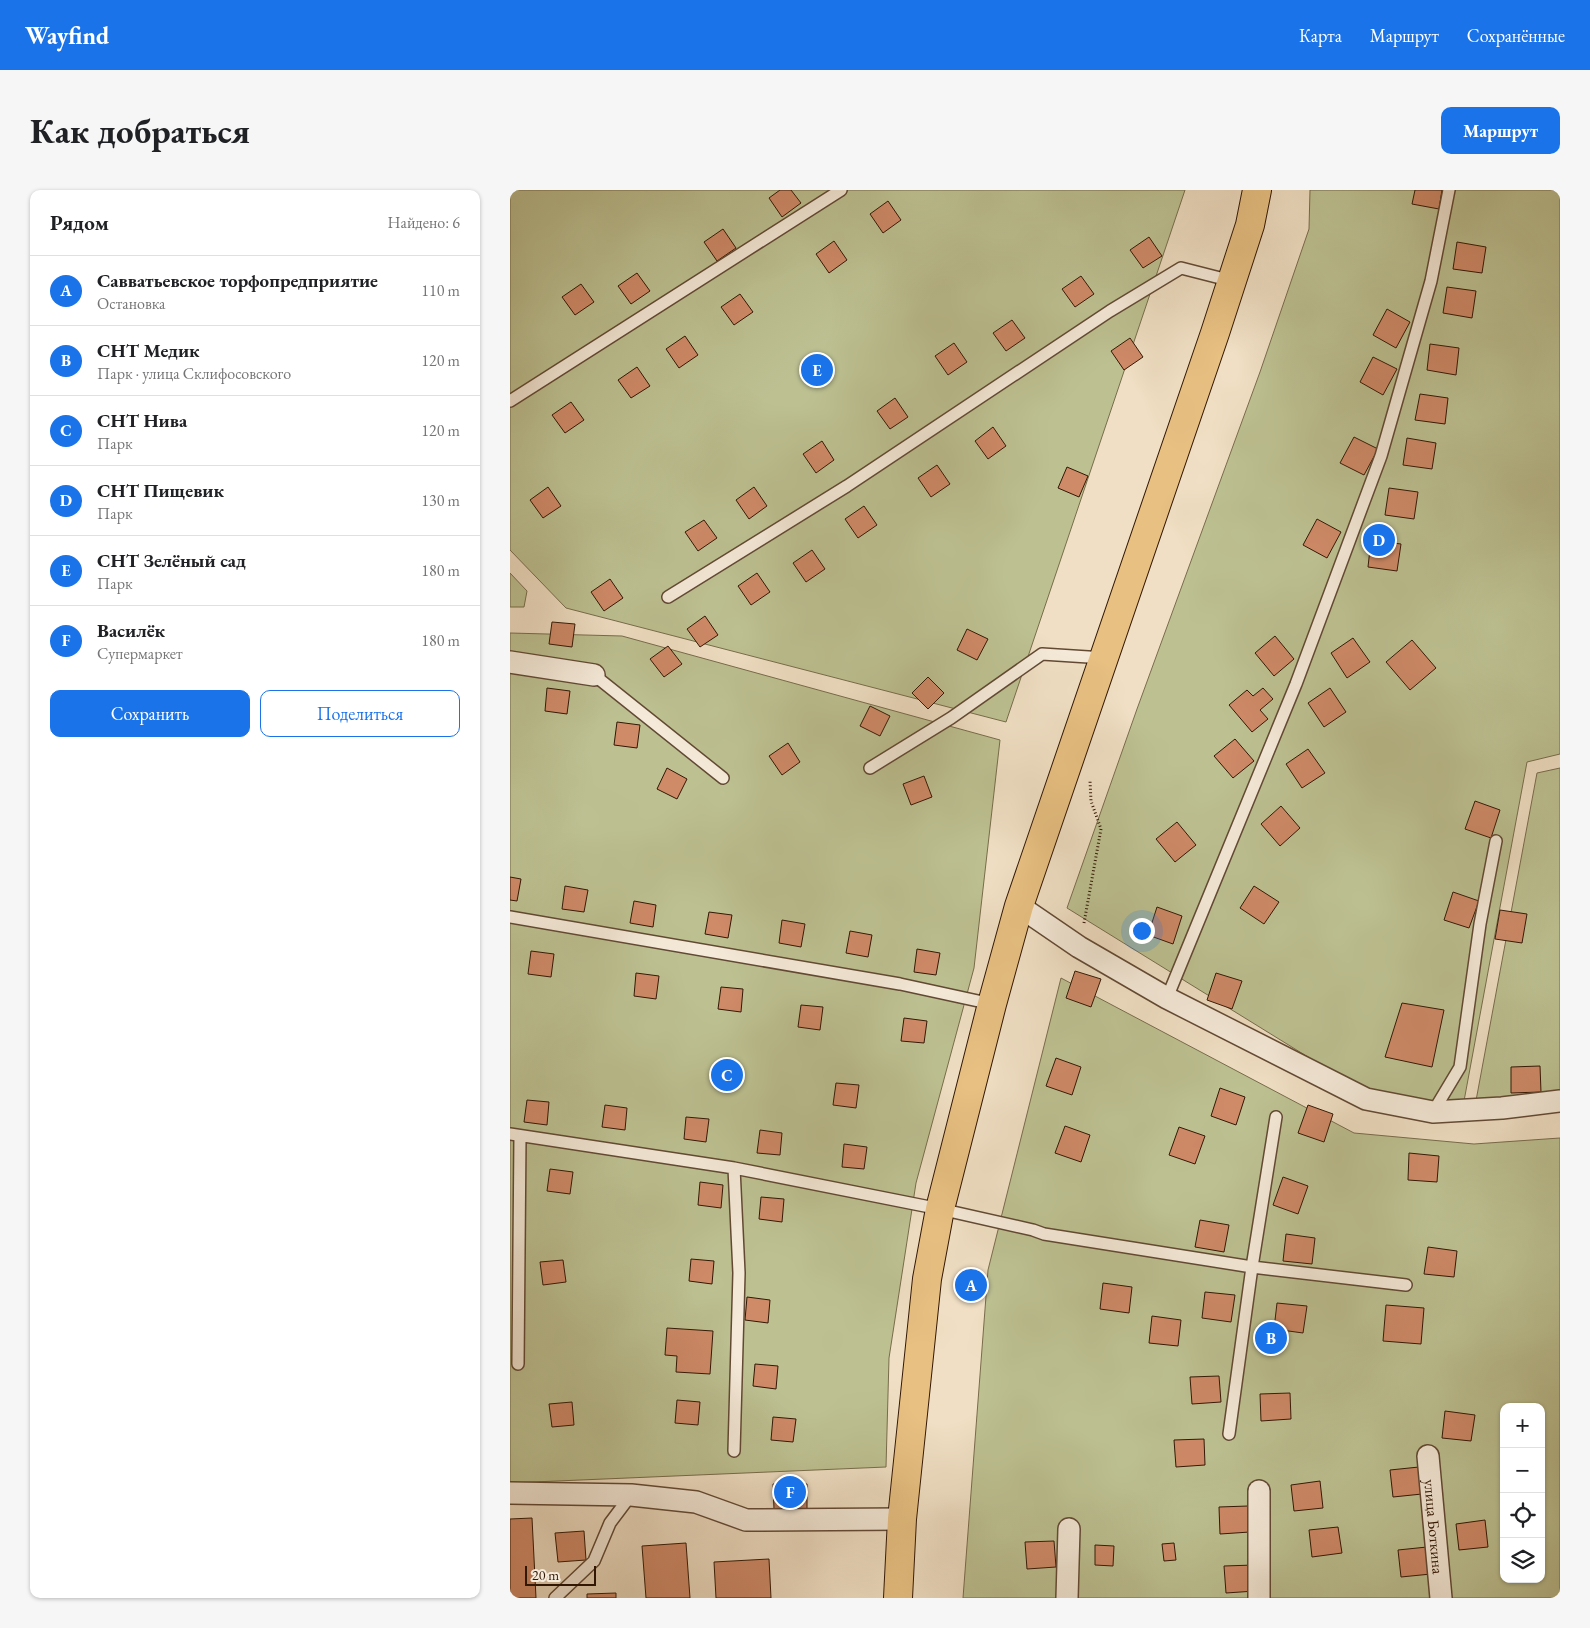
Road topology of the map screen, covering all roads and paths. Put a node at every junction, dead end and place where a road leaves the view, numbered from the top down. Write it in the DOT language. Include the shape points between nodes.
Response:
graph roads {
  1 [pos="841,190"];
  2 [pos="1257,190"];
  3 [pos="1449,190"];
  4 [pos="1232,281"];
  5 [pos="510,401"];
  6 [pos="668,597"];
  7 [pos="1104,658"];
  8 [pos="510,662"];
  9 [pos="594,675"];
  10 [pos="870,768"];
  11 [pos="723,778"];
  12 [pos="1496,841"];
  13 [pos="1019,906"];
  14 [pos="510,917"];
  15 [pos="1167,998"];
  16 [pos="992,1004"];
  17 [pos="1560,1101"];
  18 [pos="1433,1112"];
  19 [pos="1276,1117"];
  20 [pos="515,1135"];
  21 [pos="734,1168"];
  22 [pos="940,1209"];
  23 [pos="1252,1267"];
  24 [pos="1406,1285"];
  25 [pos="518,1364"];
  26 [pos="1229,1434"];
  27 [pos="734,1451"];
  28 [pos="1428,1456"];
  29 [pos="1259,1491"];
  30 [pos="510,1493"];
  31 [pos="631,1495"];
  32 [pos="902,1519"];
  33 [pos="1069,1529"];
  34 [pos="555,1598"];
  35 [pos="898,1598"];
  36 [pos="1067,1598"];
  37 [pos="1259,1598"];
  38 [pos="1441,1598"];
  1 -- 5 [label="lane"];
  2 -- 4 [label="main road" via="1250,225"];
  3 -- 15 [label="lane" via="1431,281 1381,456 1296,684"];
  4 -- 6 [label="lane" via="1181,268 1110,311 847,486"];
  4 -- 7 [label="main road"];
  7 -- 10 [label="lane" via="1042,654 951,718"];
  7 -- 13 [label="main road"];
  8 -- 9 [label="street"];
  9 -- 11 [label="lane"];
  12 -- 18 [label="lane" via="1480,924 1460,1067"];
  13 -- 15 [label="street" via="1079,947"];
  13 -- 16 [label="main road"];
  14 -- 16 [label="lane" via="900,984"];
  15 -- 18 [label="street" via="1366,1099"];
  16 -- 22 [label="main road"];
  17 -- 18 [label="street"];
  19 -- 23 [label="lane"];
  20 -- 21 [label="lane"];
  20 -- 25 [label="lane"];
  21 -- 22 [label="lane"];
  21 -- 27 [label="lane" via="739,1273"];
  22 -- 23 [label="lane" via="1044,1234"];
  22 -- 32 [label="main road" via="927,1279"];
  23 -- 24 [label="lane"];
  23 -- 26 [label="lane"];
  28 -- 38 [label="street, улица Боткина"];
  29 -- 37 [label="street"];
  30 -- 31 [label="street"];
  31 -- 32 [label="street" via="696,1502 746,1520"];
  31 -- 34 [label="lane" via="610,1523 594,1561"];
  32 -- 35 [label="main road"];
  33 -- 36 [label="street"];
}
